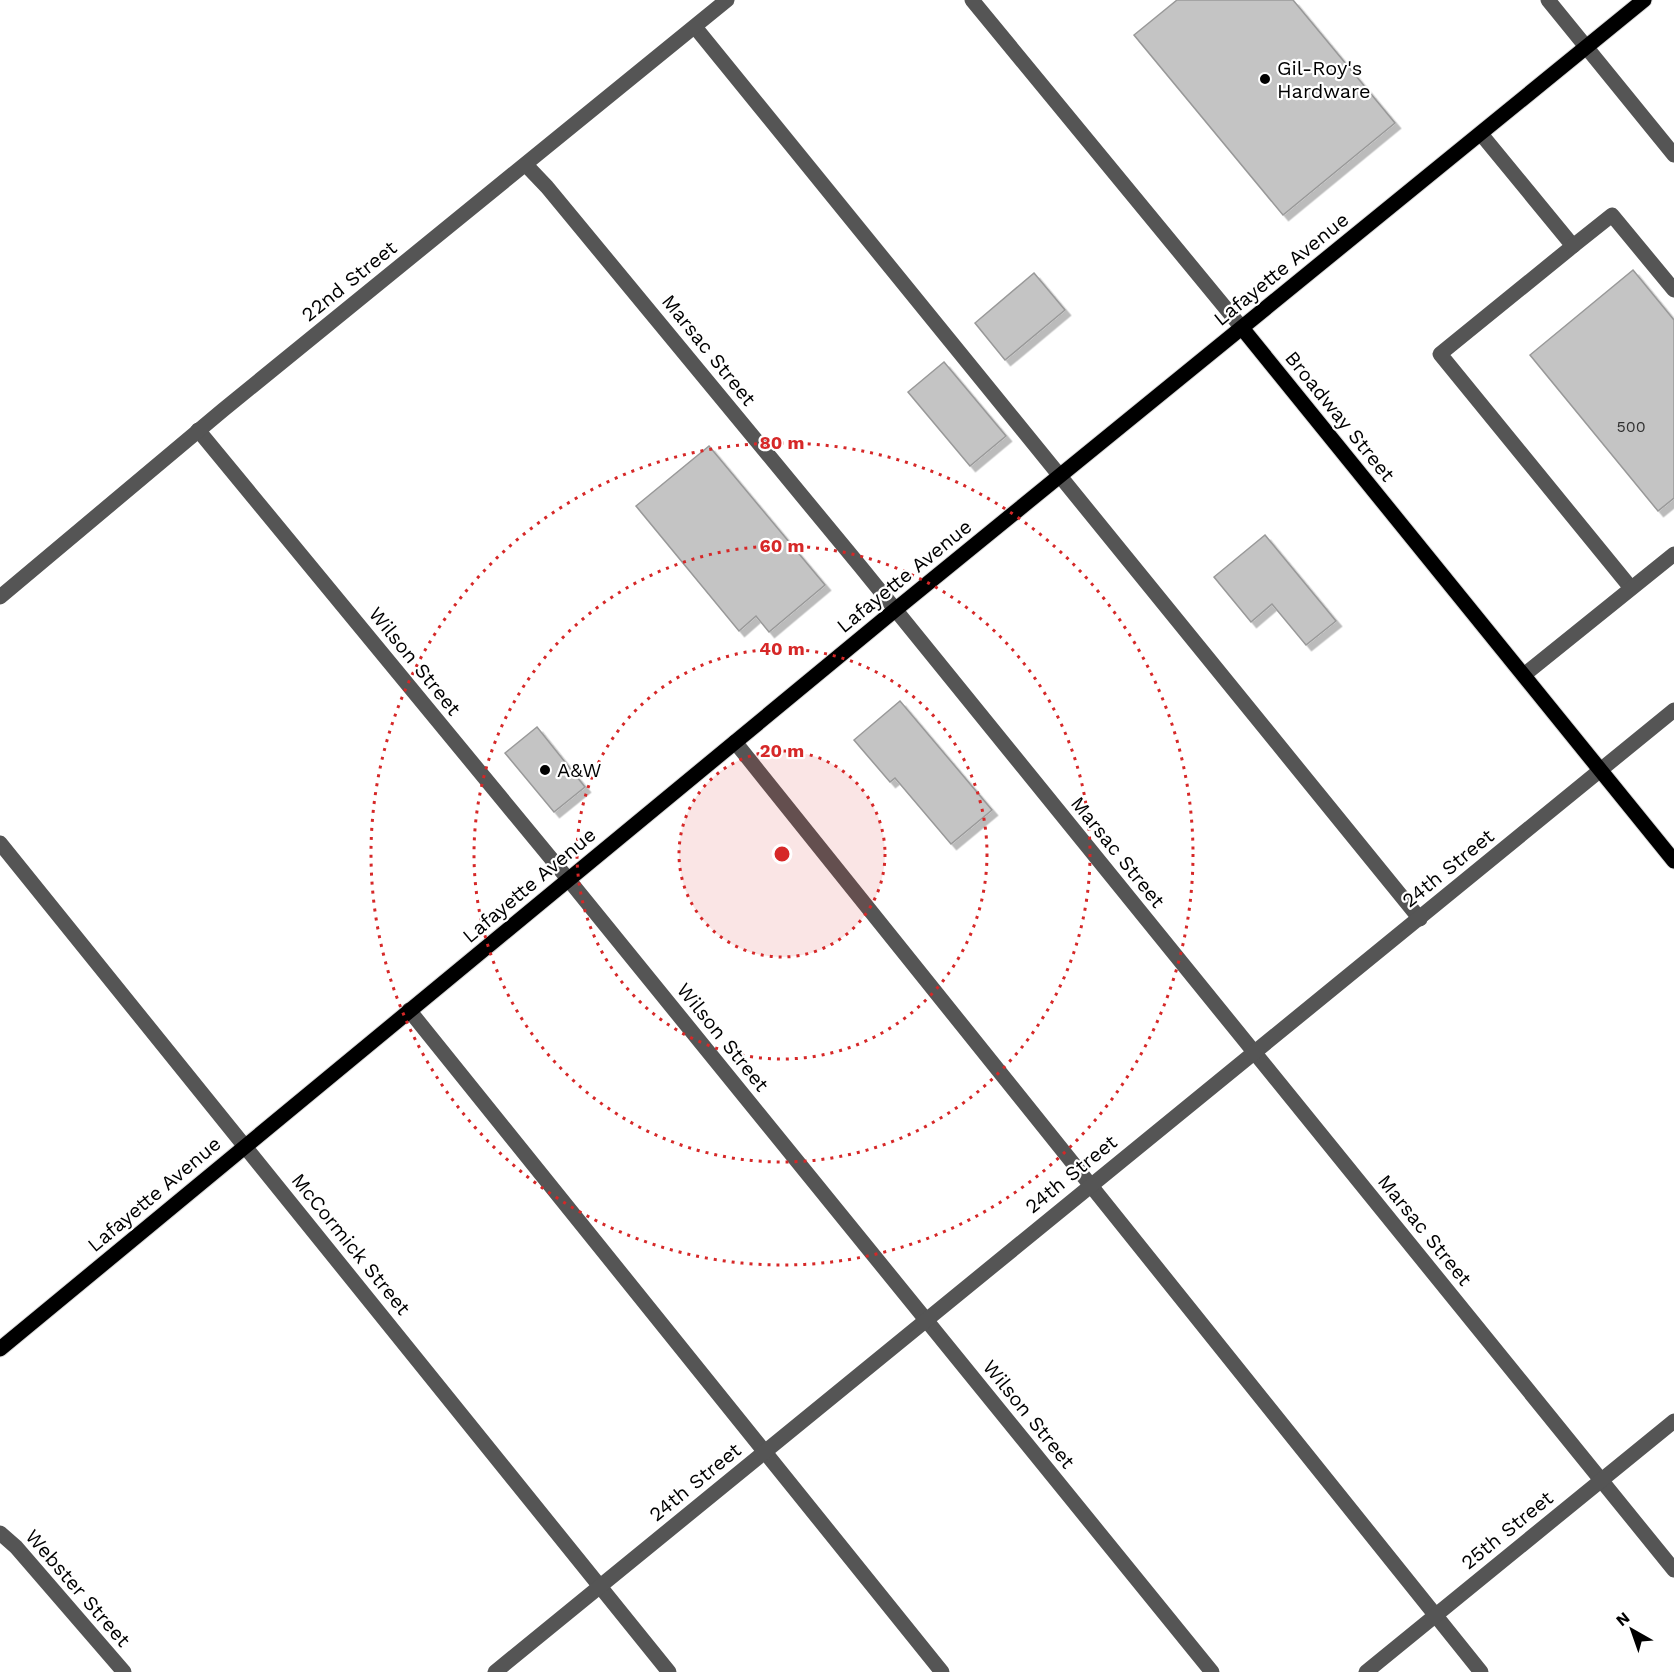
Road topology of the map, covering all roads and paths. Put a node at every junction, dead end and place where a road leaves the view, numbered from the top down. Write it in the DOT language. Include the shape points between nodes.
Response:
graph roads {
  1 [pos="727,0"];
  2 [pos="972,0"];
  3 [pos="1548,0"];
  4 [pos="1644,0"];
  5 [pos="695,27"];
  6 [pos="1586,46"];
  7 [pos="1480,134"];
  8 [pos="1674,155"];
  9 [pos="526,165"];
  10 [pos="1573,246"];
  11 [pos="1674,290"];
  12 [pos="1242,328"];
  13 [pos="198,430"];
  14 [pos="1061,475"];
  15 [pos="1674,554"];
  16 [pos="1631,588"];
  17 [pos="0,597"];
  18 [pos="895,610"];
  19 [pos="1524,675"];
  20 [pos="1674,710"];
  21 [pos="735,742"];
  22 [pos="1601,771"];
  23 [pos="0,843"];
  24 [pos="1674,861"];
  25 [pos="568,879"];
  26 [pos="1420,919"];
  27 [pos="409,1010"];
  28 [pos="1253,1052"];
  29 [pos="245,1146"];
  30 [pos="1092,1184"];
  31 [pos="926,1319"];
  32 [pos="0,1349"];
  33 [pos="1674,1421"];
  34 [pos="765,1452"];
  35 [pos="1601,1480"];
  36 [pos="0,1533"];
  37 [pos="1674,1570"];
  38 [pos="600,1587"];
  39 [pos="1436,1616"];
  40 [pos="124,1672"];
  41 [pos="495,1672"];
  42 [pos="669,1672"];
  43 [pos="942,1672"];
  44 [pos="1212,1672"];
  45 [pos="1366,1672"];
  46 [pos="1481,1672"];
  1 -- 5 [label="street, 22nd Street"];
  2 -- 12 [label="street, Broadway Street"];
  3 -- 6 [label="street"];
  4 -- 6 [label="main road, Lafayette Avenue"];
  5 -- 9 [label="street, 22nd Street"];
  5 -- 14 [label="street"];
  6 -- 7 [label="main road, Lafayette Avenue"];
  6 -- 8 [label="street"];
  7 -- 10 [label="street"];
  7 -- 12 [label="main road, Lafayette Avenue"];
  9 -- 13 [label="street, 22nd Street"];
  9 -- 18 [label="street, Marsac Street"];
  10 -- 11 [label="street" via="1612,215"];
  10 -- 16 [label="street" via="1440,354"];
  12 -- 14 [label="main road, Lafayette Avenue"];
  12 -- 19 [label="main road, Broadway Street"];
  13 -- 17 [label="street, 22nd Street"];
  13 -- 25 [label="street, Wilson Street"];
  14 -- 18 [label="main road, Lafayette Avenue"];
  14 -- 26 [label="street"];
  15 -- 16 [label="street"];
  16 -- 19 [label="street"];
  18 -- 21 [label="main road, Lafayette Avenue"];
  18 -- 28 [label="street, Marsac Street"];
  19 -- 22 [label="main road, Broadway Street"];
  20 -- 22 [label="street, 24th Street"];
  21 -- 25 [label="main road, Lafayette Avenue"];
  21 -- 30 [label="street"];
  22 -- 24 [label="main road, Broadway Street"];
  22 -- 26 [label="street, 24th Street"];
  23 -- 29 [label="street, McCormick Street"];
  25 -- 27 [label="main road, Lafayette Avenue"];
  25 -- 31 [label="street, Wilson Street"];
  26 -- 28 [label="street, 24th Street"];
  27 -- 29 [label="main road, Lafayette Avenue"];
  27 -- 34 [label="street"];
  28 -- 30 [label="street, 24th Street"];
  28 -- 35 [label="street, Marsac Street"];
  29 -- 32 [label="main road, Lafayette Avenue"];
  29 -- 38 [label="street, McCormick Street"];
  30 -- 31 [label="street, 24th Street"];
  30 -- 39 [label="street"];
  31 -- 34 [label="street, 24th Street"];
  31 -- 44 [label="street, Wilson Street"];
  33 -- 35 [label="street, 25th Street"];
  34 -- 38 [label="street, 24th Street"];
  34 -- 43 [label="street"];
  35 -- 37 [label="street, Marsac Street"];
  35 -- 39 [label="street, 25th Street"];
  36 -- 40 [label="street, Webster Street"];
  38 -- 41 [label="street, 24th Street"];
  38 -- 42 [label="street, McCormick Street"];
  39 -- 45 [label="street, 25th Street"];
  39 -- 46 [label="street"];
}
